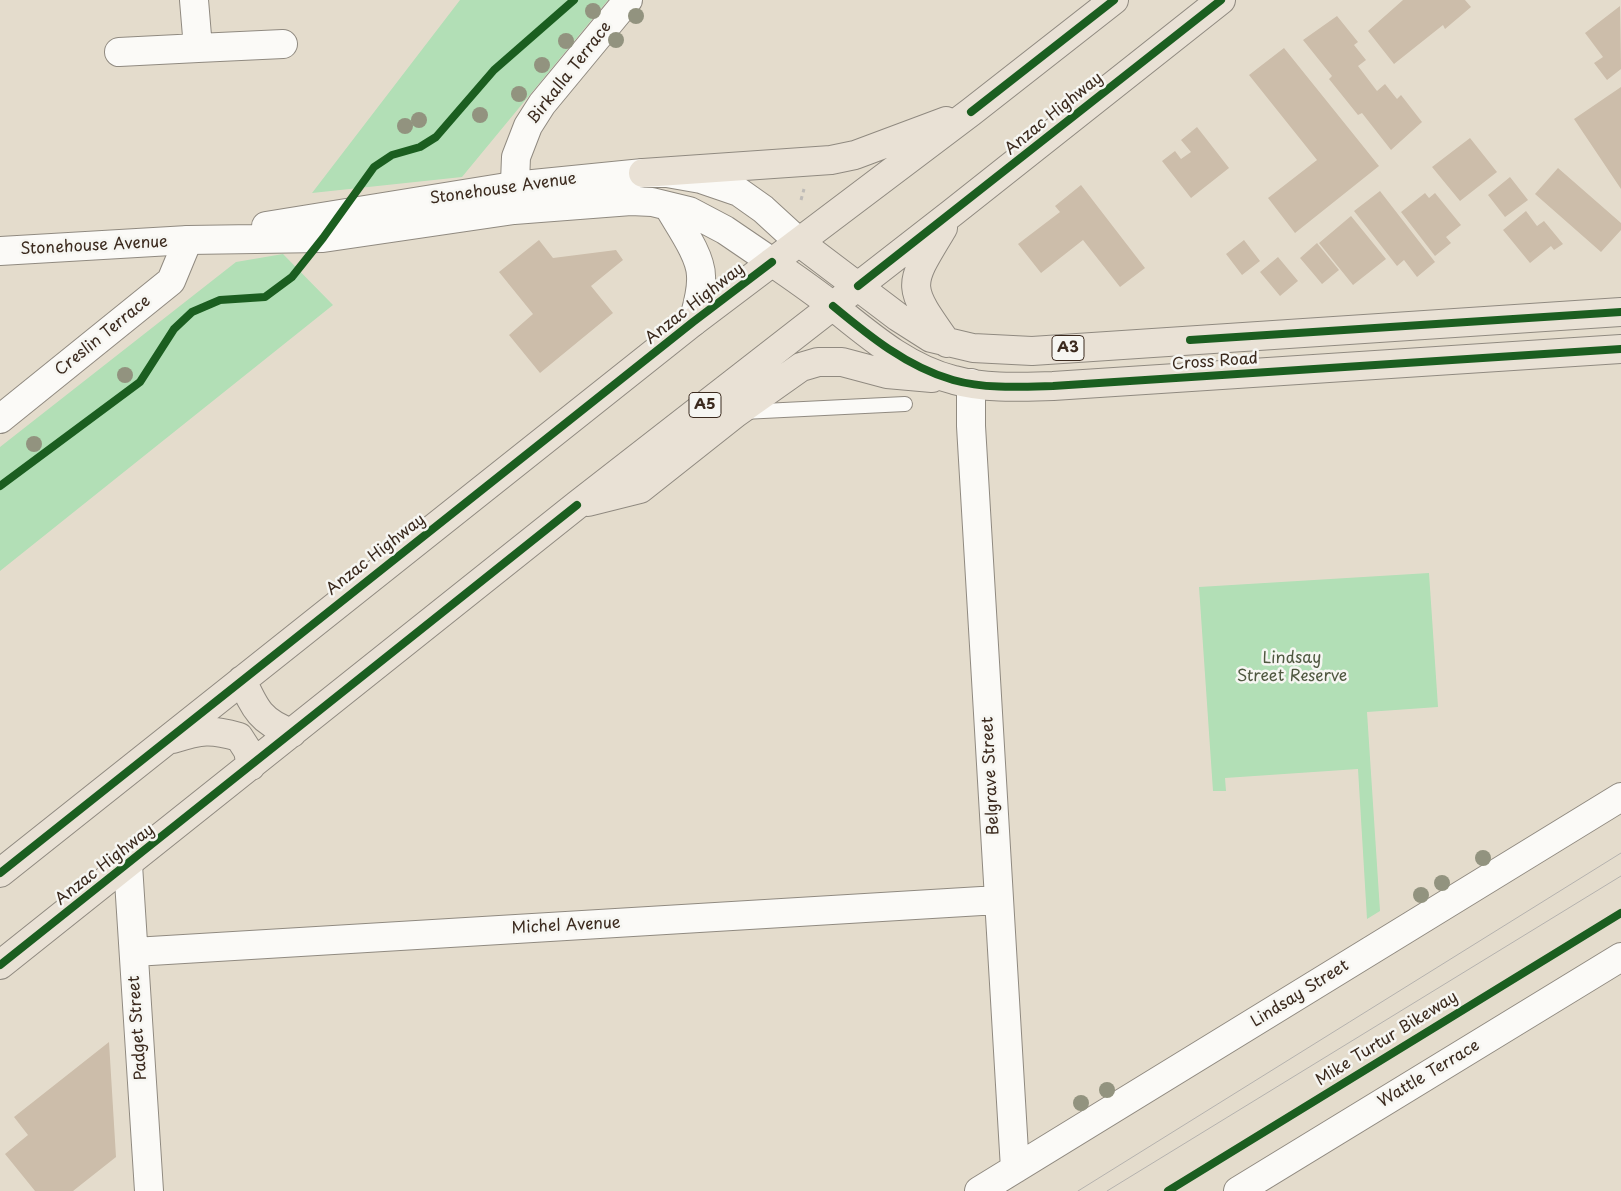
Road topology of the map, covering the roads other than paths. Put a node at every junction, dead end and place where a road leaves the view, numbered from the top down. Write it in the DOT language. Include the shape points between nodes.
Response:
graph roads {
  1 [pos="194,0"];
  2 [pos="628,0"];
  3 [pos="1114,0"];
  4 [pos="1221,0"];
  5 [pos="283,44"];
  6 [pos="198,48"];
  7 [pos="119,52"];
  8 [pos="971,112"];
  9 [pos="642,173"];
  10 [pos="513,198"];
  11 [pos="668,206"];
  12 [pos="952,213"];
  13 [pos="188,240"];
  14 [pos="799,242"];
  15 [pos="0,251"];
  16 [pos="772,262"];
  17 [pos="858,286"];
  18 [pos="833,306"];
  19 [pos="1621,312"];
  20 [pos="693,322"];
  21 [pos="947,343"];
  22 [pos="1621,349"];
  23 [pos="962,382"];
  24 [pos="905,404"];
  25 [pos="736,413"];
  26 [pos="0,419"];
  27 [pos="577,505"];
  28 [pos="242,680"];
  29 [pos="292,733"];
  30 [pos="165,741"];
  31 [pos="251,766"];
  32 [pos="1621,797"];
  33 [pos="128,865"];
  34 [pos="0,872"];
  35 [pos="998,900"];
  36 [pos="134,952"];
  37 [pos="1621,957"];
  38 [pos="0,965"];
  39 [pos="1015,1169"];
  40 [pos="149,1191"];
  41 [pos="979,1191"];
  42 [pos="1238,1191"];
  1 -- 6 [label="street"];
  2 -- 10 [label="street, Birkalla Terrace" via="530,122 516,157"];
  3 -- 8 [label="highway, Anzac Highway"];
  4 -- 12 [label="highway, Anzac Highway / A5"];
  5 -- 6 [label="street"];
  6 -- 7 [label="street"];
  8 -- 9 [label="highway" via="855,155 831,160"];
  8 -- 14 [label="highway, Anzac Highway"];
  9 -- 10 [label="street, Stonehouse Avenue"];
  9 -- 14 [label="street, Stonehouse Avenue" via="683,175 739,192"];
  10 -- 11 [label="street, Stonehouse Avenue" via="631,200"];
  10 -- 13 [label="street, Stonehouse Avenue" via="323,238"];
  11 -- 16 [label="street, Stonehouse Avenue" via="689,212 725,230"];
  11 -- 20 [label="street" via="702,274"];
  12 -- 17 [label="highway, Anzac Highway / A5"];
  12 -- 21 [label="highway" via="918,269 915,286 921,304"];
  13 -- 15 [label="street, Stonehouse Avenue"];
  13 -- 26 [label="street, Creslin Terrace" via="171,281"];
  14 -- 16 [label="highway, Anzac Highway"];
  14 -- 17 [label="highway, Cross Road / A3"];
  16 -- 18 [label="highway, Cross Road / A3"];
  16 -- 20 [label="highway, Anzac Highway"];
  17 -- 18 [label="highway, Anzac Highway / A5"];
  17 -- 21 [label="highway, Cross Road / A3" via="915,329"];
  18 -- 23 [label="highway, Cross Road / A3" via="869,336 923,369"];
  18 -- 27 [label="highway, Anzac Highway / A5"];
  19 -- 21 [label="highway, Cross Road / A3" via="1032,350 974,348"];
  20 -- 28 [label="highway, Anzac Highway"];
  22 -- 23 [label="highway, Cross Road / A3" via="1053,386 1017,387"];
  23 -- 25 [label="highway" via="887,374 842,362 818,362 801,366"];
  23 -- 35 [label="street, Belgrave Street" via="972,436"];
  24 -- 25 [label="lane"];
  25 -- 27 [label="highway" via="640,489"];
  27 -- 29 [label="highway, Anzac Highway / A5"];
  28 -- 29 [label="highway" via="260,714 272,726"];
  28 -- 30 [label="highway, Anzac Highway"];
  29 -- 31 [label="highway, Anzac Highway / A5"];
  30 -- 31 [label="highway" via="200,731 239,738 248,751"];
  30 -- 34 [label="highway, Anzac Highway"];
  31 -- 33 [label="highway, Anzac Highway / A5"];
  32 -- 39 [label="street, Lindsay Street"];
  33 -- 36 [label="street, Padget Street"];
  33 -- 38 [label="highway, Anzac Highway / A5"];
  35 -- 36 [label="street, Michel Avenue"];
  35 -- 39 [label="street, Belgrave Street"];
  36 -- 40 [label="street, Padget Street"];
  37 -- 42 [label="street, Wattle Terrace"];
  39 -- 41 [label="street, Lindsay Street"];
}
